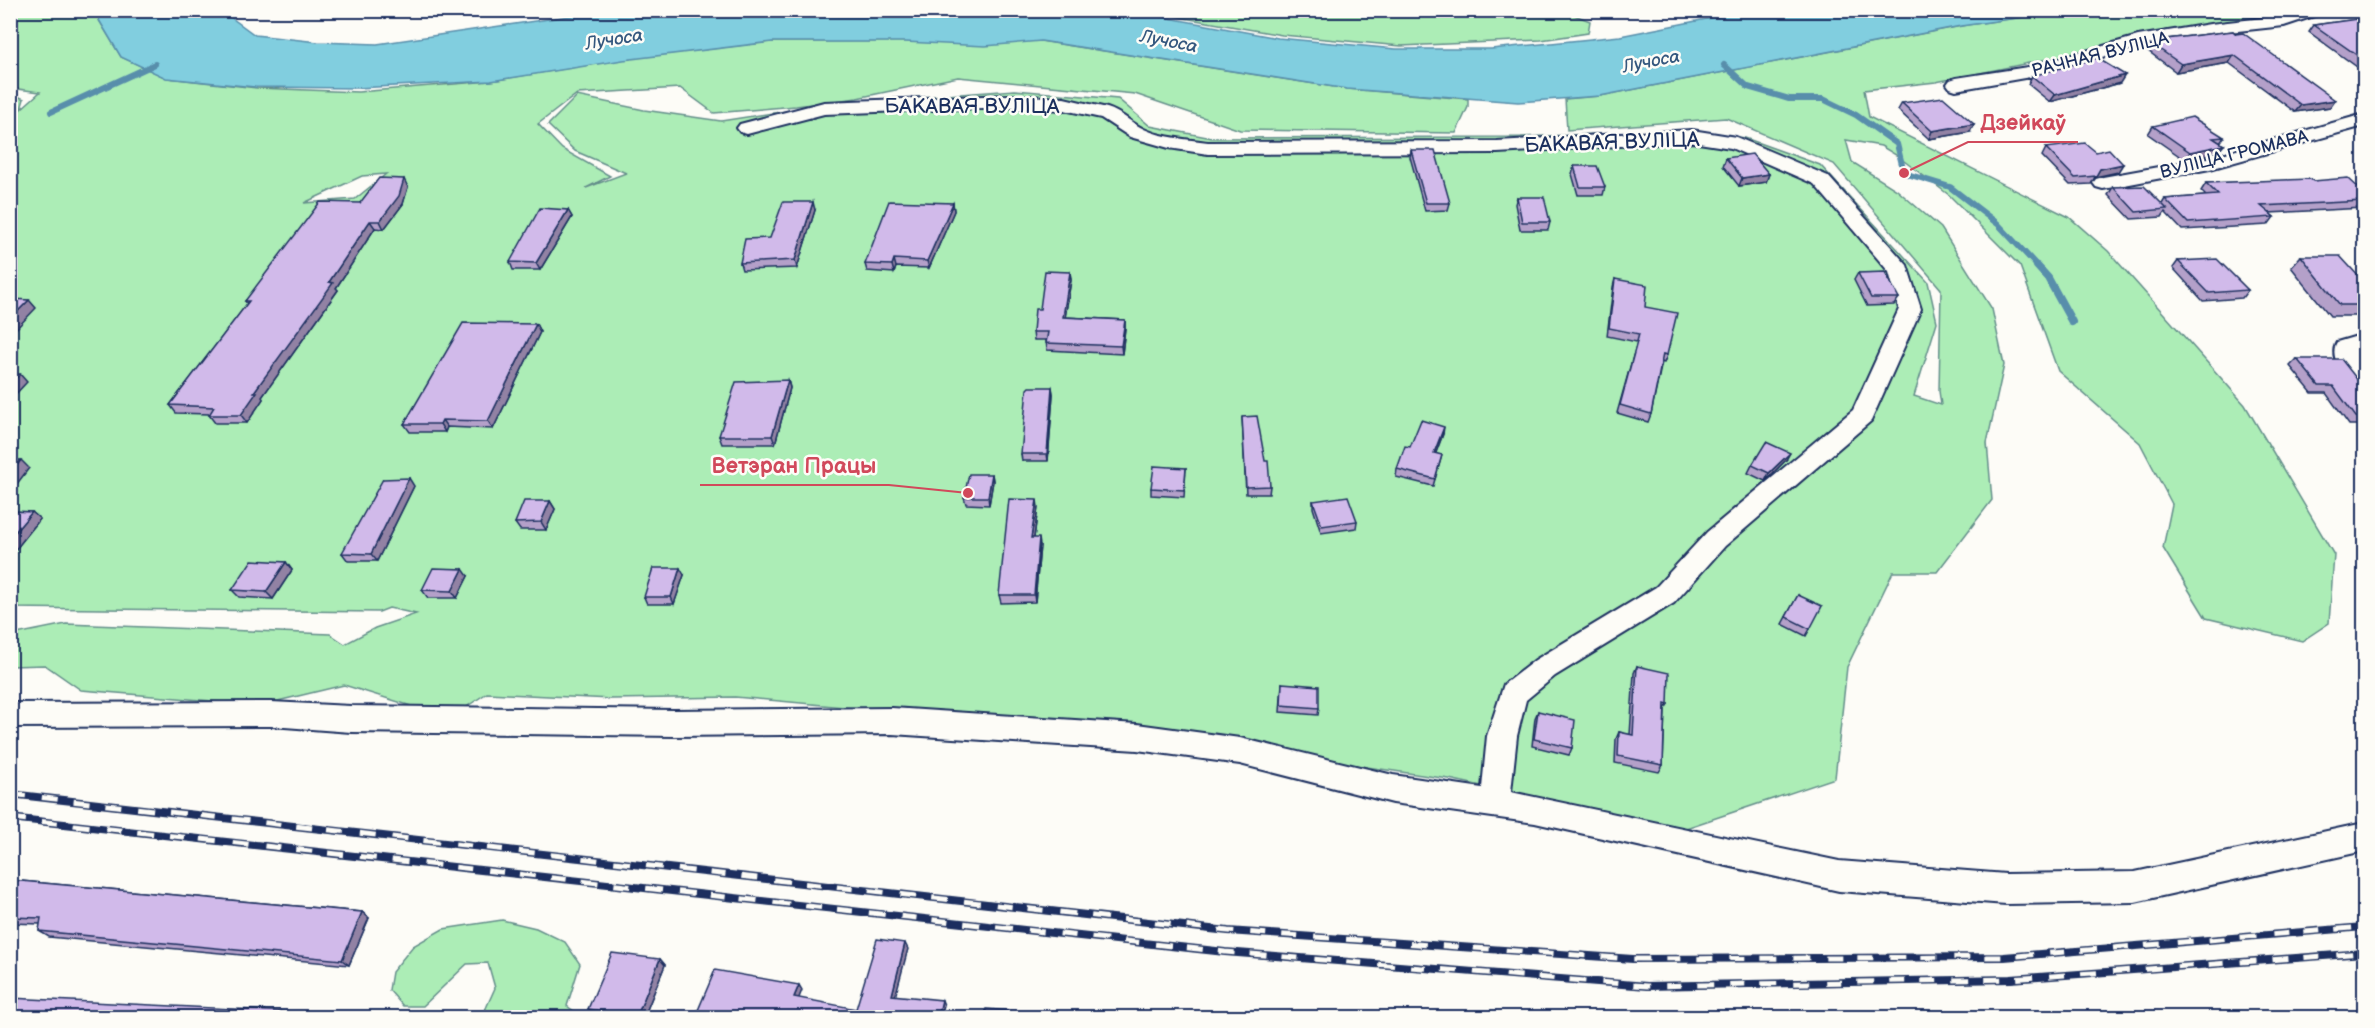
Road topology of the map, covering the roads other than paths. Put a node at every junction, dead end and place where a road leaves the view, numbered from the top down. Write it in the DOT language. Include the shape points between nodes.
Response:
graph roads {
  1 [pos="2314,10"];
  2 [pos="1956,84"];
  3 [pos="2364,120"];
  4 [pos="747,128"];
  5 [pos="2103,183"];
  6 [pos="2364,342"];
  7 [pos="2364,382"];
  8 [pos="10,715"];
  9 [pos="1495,805"];
  10 [pos="2364,837"];
  1 -- 2 [label="street, РАЧНАЯ ВУЛІЦА" via="2284,21 2138,41 2036,71"];
  3 -- 5 [label="street, ВУЛІЦА ГРОМАВА" via="2210,163"];
  4 -- 9 [label="street, БАКАВАЯ ВУЛІЦА" via="824,108 1009,101 1064,104 1107,114 1137,133 1208,148 1497,147 1692,136 1736,142 1821,180 1899,270 1910,309 1863,415 1716,539 1665,595 1545,668 1514,693 1502,736"];
  6 -- 7 [label="street" via="2345,347 2346,360"];
  8 -- 9 [label="street" via="892,721 1137,737 1240,751 1393,789"];
  9 -- 10 [label="street" via="1535,809 1839,876 2006,889 2135,887"];
}
